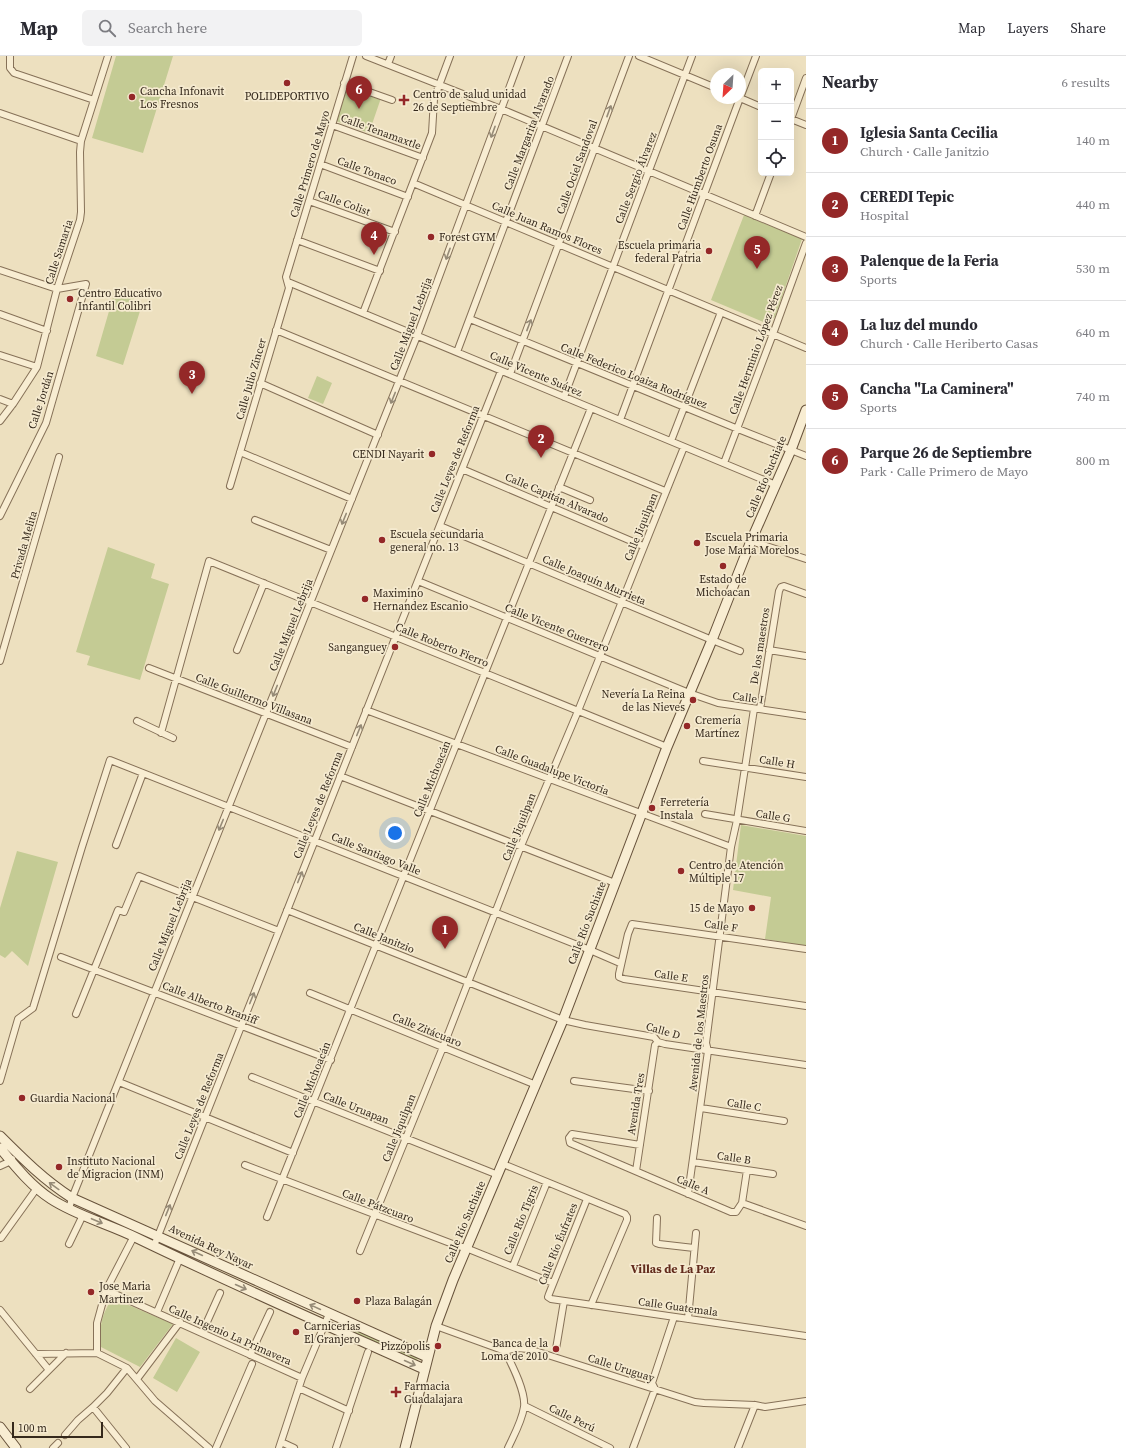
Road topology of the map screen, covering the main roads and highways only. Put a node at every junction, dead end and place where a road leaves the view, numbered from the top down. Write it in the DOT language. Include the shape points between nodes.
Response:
graph roads {
  1 [pos="806,410"];
  2 [pos="0,1136"];
  3 [pos="0,1148"];
  4 [pos="353,1325"];
  5 [pos="349,1335"];
  6 [pos="427,1357"];
  7 [pos="424,1369"];
  8 [pos="1,1432"];
  9 [pos="16,1448"];
  10 [pos="405,1448"];
  1 -- 6 [label="main road, Calle Río Suchiate" via="667,747 563,1020 466,1248"];
  4 -- 2 [label="main road, Avenida Rey Nayar, one-way" via="72,1198 43,1178"];
  3 -- 5 [label="main road, one-way" via="37,1188 70,1209"];
  4 -- 5 [label="main road"];
  4 -- 6 [label="main road, Avenida Rey Nayar"];
  5 -- 7 [label="main road, one-way"];
  6 -- 7 [label="main road, Calle Río Suchiate"];
  7 -- 10 [label="main road, Calle Río Suchiate"];
  8 -- 9 [label="main road"];
}
